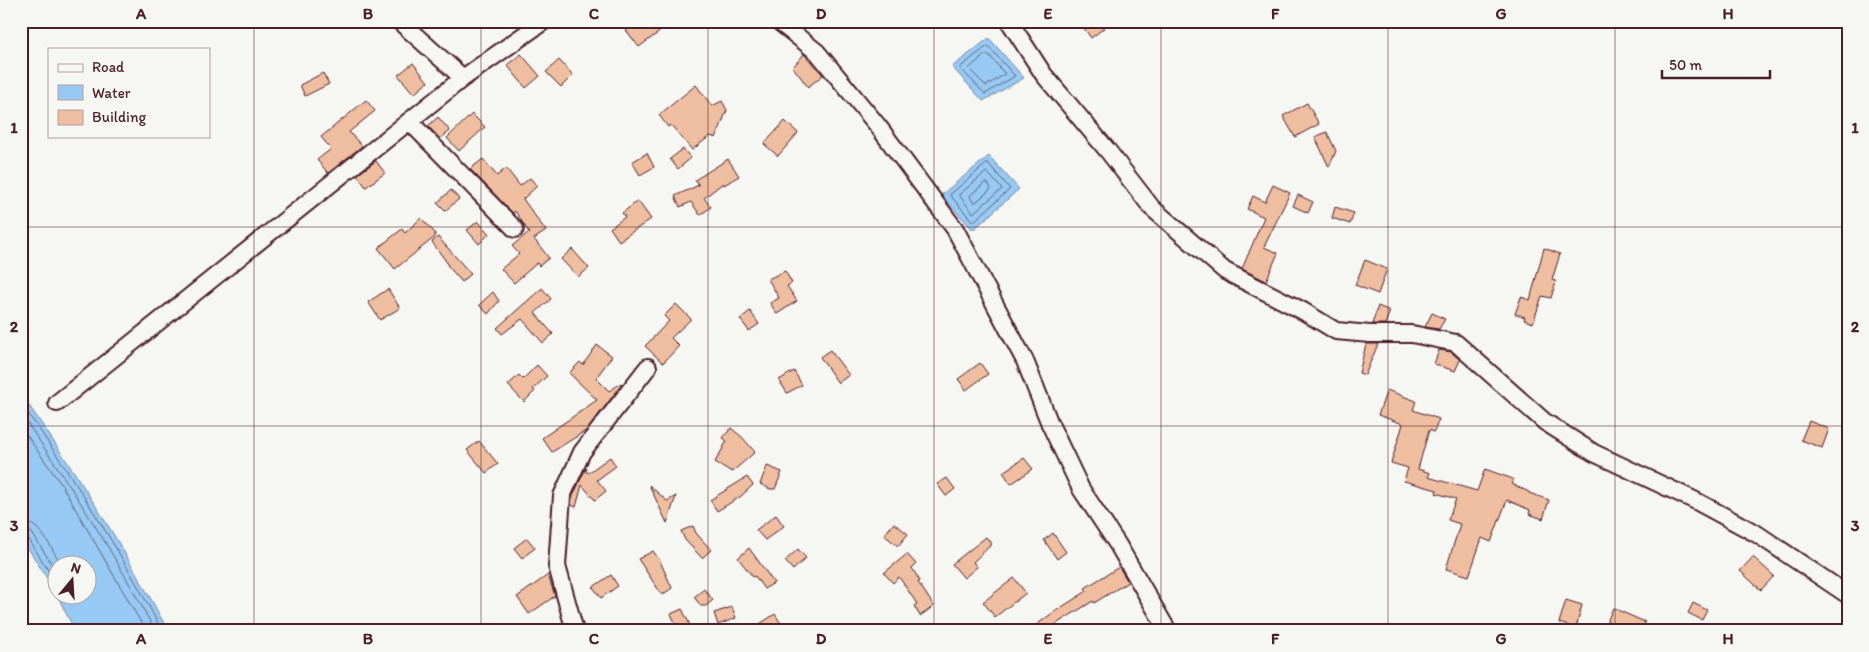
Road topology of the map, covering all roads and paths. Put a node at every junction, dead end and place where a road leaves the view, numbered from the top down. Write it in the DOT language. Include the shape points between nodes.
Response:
graph roads {
  1 [pos="399,21"];
  2 [pos="544,21"];
  3 [pos="778,21"];
  4 [pos="1008,21"];
  5 [pos="463,78"];
  6 [pos="409,121"];
  7 [pos="514,229"];
  8 [pos="648,367"];
  9 [pos="57,403"];
  10 [pos="1848,595"];
  11 [pos="575,631"];
  12 [pos="1168,631"];
  1 -- 5 [label="street"];
  2 -- 5 [label="street"];
  3 -- 12 [label="street" via="818,52 955,229 1025,361 1081,489"];
  4 -- 10 [label="street" via="1044,75 1152,208 1225,270 1336,331 1412,334 1456,342 1545,422 1594,453 1757,534"];
  5 -- 6 [label="street"];
  6 -- 7 [label="street"];
  6 -- 9 [label="street"];
  8 -- 11 [label="street" via="582,452 562,496 557,566"];
}
